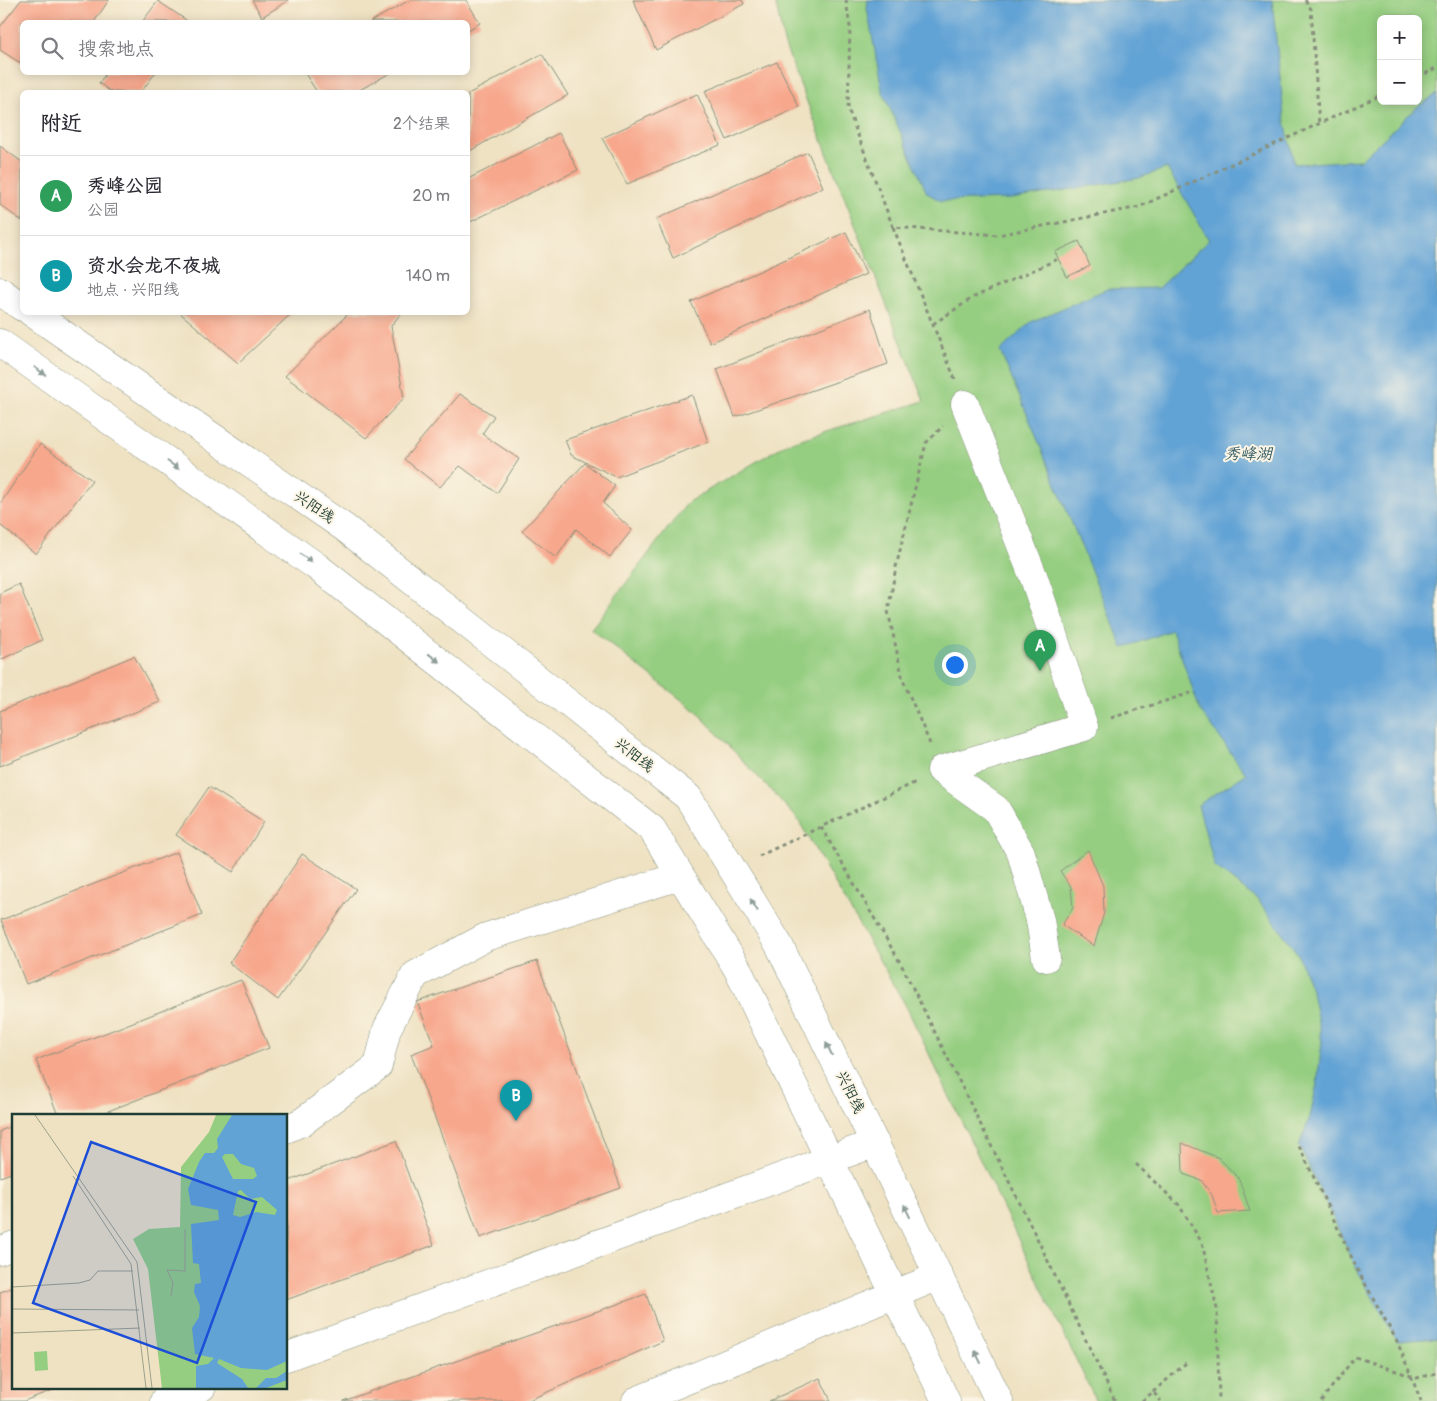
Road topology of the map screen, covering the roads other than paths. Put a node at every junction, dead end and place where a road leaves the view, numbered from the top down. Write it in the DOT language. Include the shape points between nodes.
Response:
graph roads {
  1 [pos="0,292"];
  2 [pos="20,306"];
  3 [pos="35,315"];
  4 [pos="0,343"];
  5 [pos="965,404"];
  6 [pos="680,876"];
  7 [pos="1046,958"];
  8 [pos="288,1128"];
  9 [pos="875,1143"];
  10 [pos="830,1160"];
  11 [pos="12,1246"];
  12 [pos="0,1250"];
  13 [pos="939,1276"];
  14 [pos="895,1295"];
  15 [pos="288,1356"];
  16 [pos="199,1388"];
  17 [pos="164,1401"];
  18 [pos="636,1401"];
  19 [pos="946,1401"];
  20 [pos="999,1401"];
  1 -- 2 [label="main road"];
  9 -- 3 [label="main road, 兴阳线, one-way" via="779,945 688,797 345,528"];
  4 -- 6 [label="main road, one-way" via="324,572 652,829"];
  5 -- 7 [label="main road" via="1034,578 1084,727 941,770 996,809 1021,853 1040,920"];
  6 -- 8 [label="main road" via="486,937 415,976 387,1029 378,1066 302,1122"];
  6 -- 10 [label="main road" via="737,968"];
  9 -- 10 [label="main road"];
  13 -- 9 [label="main road, 兴阳线, one-way"];
  10 -- 14 [label="main road"];
  10 -- 15 [label="main road"];
  11 -- 12 [label="main road"];
  13 -- 14 [label="main road"];
  20 -- 13 [label="main road, 兴阳线, one-way"];
  14 -- 18 [label="main road"];
  14 -- 19 [label="main road"];
  16 -- 17 [label="main road"];
}
